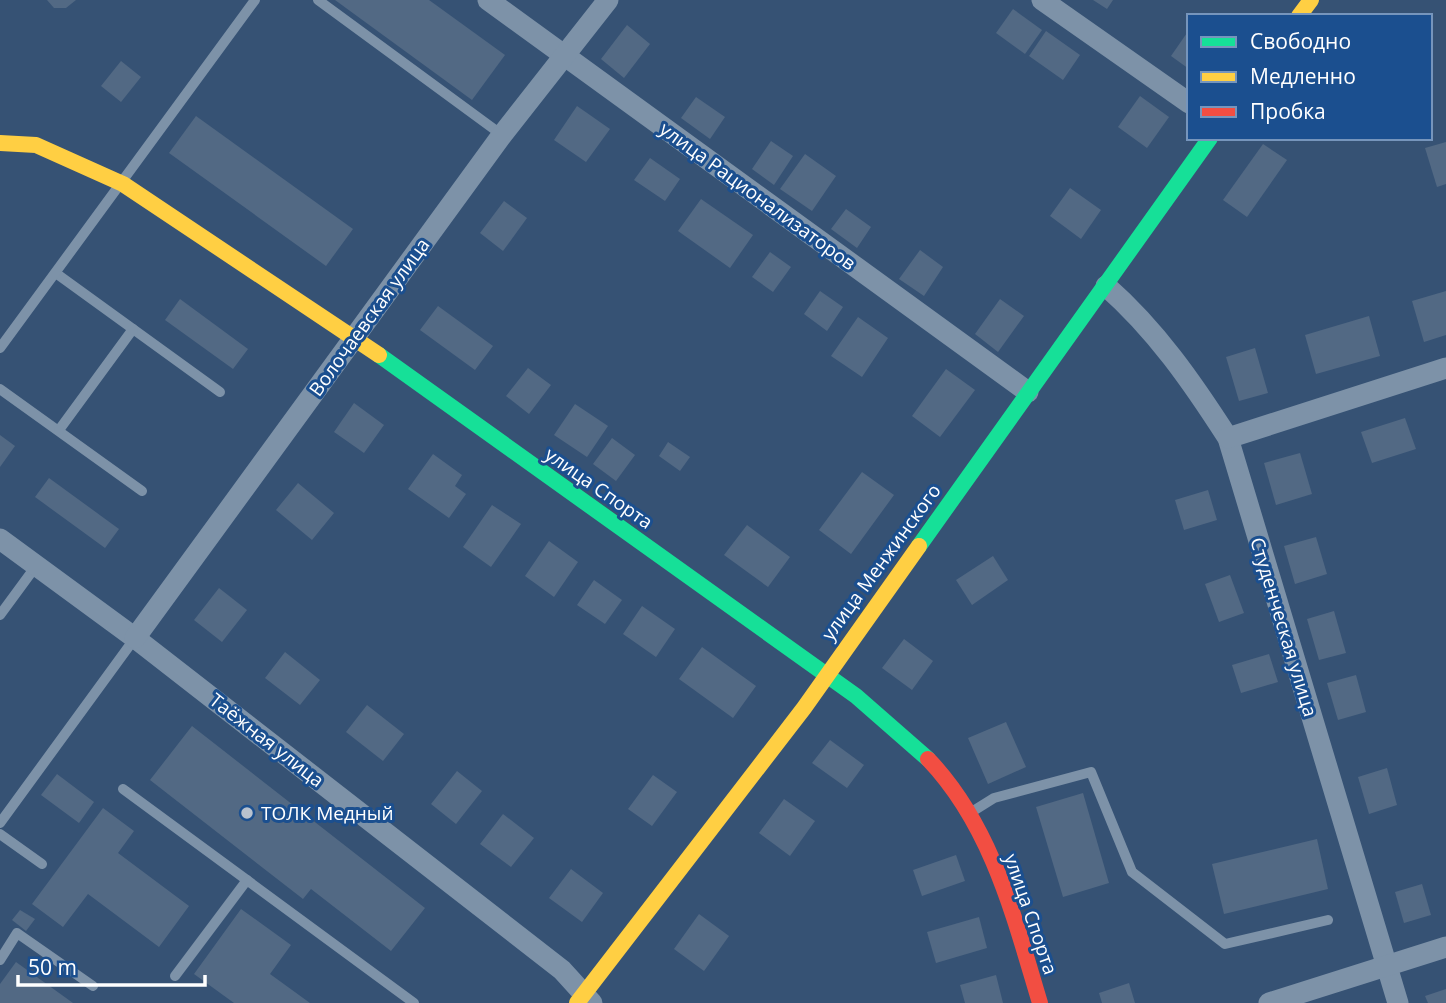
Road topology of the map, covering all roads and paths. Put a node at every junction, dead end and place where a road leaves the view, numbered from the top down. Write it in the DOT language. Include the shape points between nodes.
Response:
graph roads {
  1 [pos="256,0"];
  2 [pos="318,0"];
  3 [pos="488,0"];
  4 [pos="608,0"];
  5 [pos="1042,0"];
  6 [pos="563,54"];
  7 [pos="1187,102"];
  8 [pos="502,135"];
  9 [pos="1209,140"];
  10 [pos="0,143"];
  11 [pos="123,184"];
  12 [pos="57,274"];
  13 [pos="1106,286"];
  14 [pos="133,329"];
  15 [pos="353,338"];
  16 [pos="0,348"];
  17 [pos="1446,368"];
  18 [pos="0,389"];
  19 [pos="220,392"];
  20 [pos="1028,392"];
  21 [pos="59,430"];
  22 [pos="1228,438"];
  23 [pos="142,491"];
  24 [pos="0,539"];
  25 [pos="36,566"];
  26 [pos="0,615"];
  27 [pos="135,638"];
  28 [pos="825,674"];
  29 [pos="123,789"];
  30 [pos="968,815"];
  31 [pos="0,823"];
  32 [pos="0,834"];
  33 [pos="42,864"];
  34 [pos="247,880"];
  35 [pos="1328,920"];
  36 [pos="1446,947"];
  37 [pos="0,960"];
  38 [pos="1386,964"];
  39 [pos="175,976"];
  40 [pos="93,986"];
  41 [pos="584,1000"];
  42 [pos="414,1003"];
  43 [pos="1040,1003"];
  44 [pos="1269,1003"];
  45 [pos="1398,1003"];
  1 -- 11 [label="lane"];
  2 -- 8 [label="lane"];
  3 -- 6 [label="street, улица Рационализаторов"];
  4 -- 6 [label="street, Волочаевская улица"];
  5 -- 7 [label="street"];
  6 -- 8 [label="street, Волочаевская улица"];
  6 -- 20 [label="street, улица Рационализаторов"];
  8 -- 15 [label="street, Волочаевская улица"];
  9 -- 13 [label="street, улица Менжинского"];
  10 -- 11 [label="street, улица Спорта" via="36,145"];
  11 -- 12 [label="lane"];
  11 -- 15 [label="street, улица Спорта"];
  12 -- 14 [label="lane"];
  12 -- 16 [label="lane"];
  13 -- 20 [label="street, улица Менжинского"];
  13 -- 22 [label="street, Студенческая улица" via="1136,312 1189,377"];
  14 -- 19 [label="lane"];
  14 -- 21 [label="lane"];
  15 -- 27 [label="street, Волочаевская улица"];
  15 -- 28 [label="street, улица Спорта"];
  17 -- 22 [label="street"];
  18 -- 21 [label="lane"];
  20 -- 28 [label="street, улица Менжинского"];
  21 -- 23 [label="lane"];
  22 -- 38 [label="street, Студенческая улица"];
  24 -- 25 [label="street, Таёжная улица"];
  25 -- 26 [label="lane"];
  25 -- 27 [label="street, Таёжная улица"];
  27 -- 31 [label="lane"];
  27 -- 41 [label="street, Таёжная улица" via="562,970"];
  28 -- 30 [label="street, улица Спорта" via="905,738 947,781"];
  28 -- 41 [label="street, улица Менжинского"];
  29 -- 34 [label="lane"];
  30 -- 35 [label="lane" via="994,798 1091,772 1132,872 1226,944"];
  30 -- 43 [label="street, улица Спорта" via="1005,892"];
  32 -- 33 [label="lane"];
  34 -- 39 [label="lane"];
  34 -- 42 [label="lane"];
  36 -- 38 [label="street"];
  37 -- 40 [label="lane" via="17,933"];
  38 -- 44 [label="street"];
  38 -- 45 [label="street, Студенческая улица"];
}
